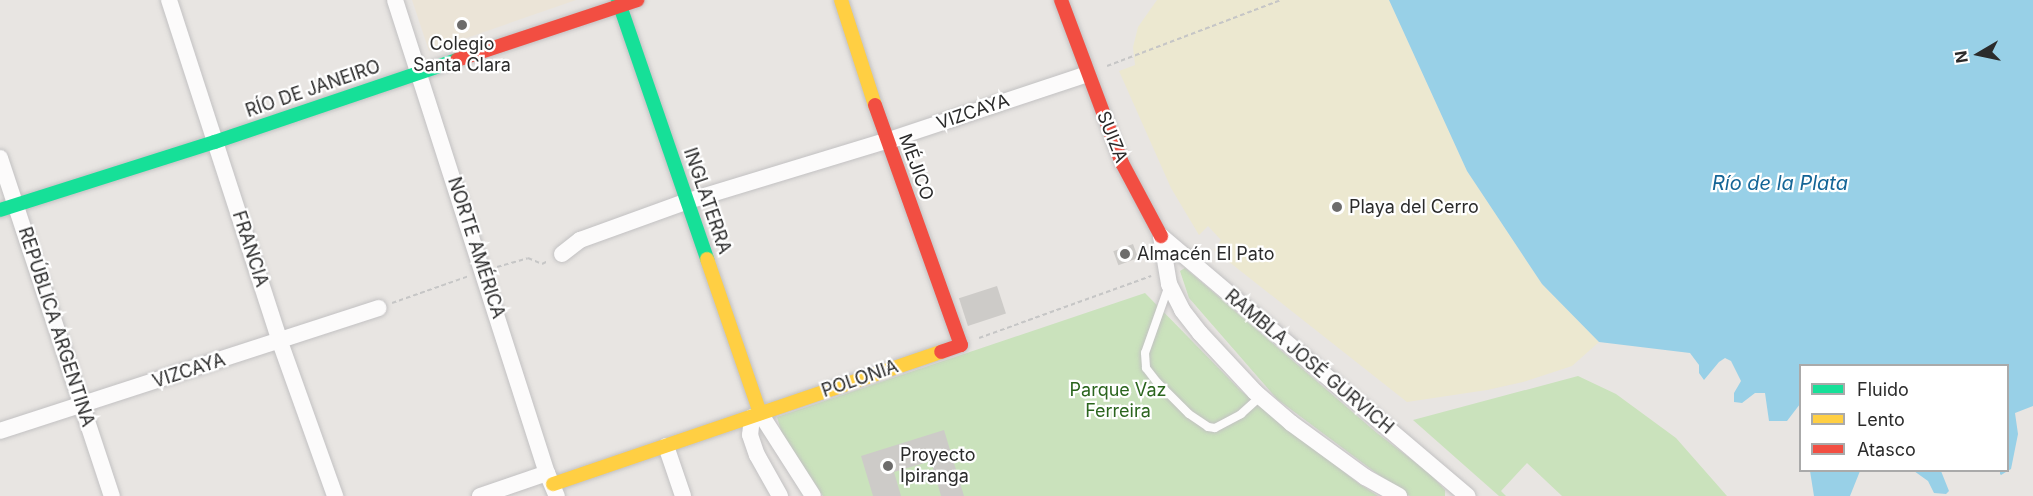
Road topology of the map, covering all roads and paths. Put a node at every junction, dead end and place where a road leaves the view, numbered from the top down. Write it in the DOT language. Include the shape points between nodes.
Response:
graph roads {
  1 [pos="169,0"];
  2 [pos="395,0"];
  3 [pos="637,0"];
  4 [pos="841,0"];
  5 [pos="1061,0"];
  6 [pos="1281,0"];
  7 [pos="619,3"];
  8 [pos="420,72"];
  9 [pos="1087,74"];
  10 [pos="886,141"];
  11 [pos="215,142"];
  12 [pos="0,158"];
  13 [pos="688,201"];
  14 [pos="8,207"];
  15 [pos="1161,236"];
  16 [pos="562,254"];
  17 [pos="1167,278"];
  18 [pos="378,308"];
  19 [pos="280,342"];
  20 [pos="961,345"];
  21 [pos="1260,397"];
  22 [pos="83,405"];
  23 [pos="756,415"];
  24 [pos="0,431"];
  25 [pos="666,446"];
  26 [pos="552,484"];
  27 [pos="1459,493"];
  28 [pos="112,496"];
  29 [pos="335,496"];
  30 [pos="480,496"];
  31 [pos="683,496"];
  32 [pos="780,496"];
  33 [pos="813,496"];
  34 [pos="1399,496"];
  1 -- 11 [label="street, FRANCIA"];
  2 -- 8 [label="street, NORTE AMÉRICA"];
  3 -- 7 [label="street, RÍO DE JANEIRO"];
  4 -- 10 [label="street, MÉJICO"];
  5 -- 9 [label="street, SUIZA"];
  6 -- 9 [label="path"];
  7 -- 8 [label="street, RÍO DE JANEIRO"];
  7 -- 13 [label="street, INGLATERRA"];
  8 -- 11 [label="street, RÍO DE JANEIRO"];
  8 -- 26 [label="street, NORTE AMÉRICA"];
  9 -- 10 [label="street, VIZCAYA"];
  9 -- 15 [label="street, SUIZA" via="1122,163"];
  10 -- 13 [label="street, VIZCAYA"];
  10 -- 20 [label="street, MÉJICO"];
  11 -- 14 [label="street, RÍO DE JANEIRO"];
  11 -- 19 [label="street, FRANCIA"];
  12 -- 14 [label="street, REPÚBLICA ARGENTINA"];
  13 -- 16 [label="street, VIZCAYA" via="580,240"];
  13 -- 23 [label="street, INGLATERRA"];
  14 -- 22 [label="street, REPÚBLICA ARGENTINA"];
  15 -- 17 [label="street, SUIZA"];
  15 -- 27 [label="street, RAMBLA JOSÉ GURVICH"];
  17 -- 20 [label="path"];
  17 -- 21 [label="street" via="1182,310"];
  17 -- 21 [label="lane" via="1145,353 1146,368 1156,382 1208,427 1215,428 1240,414"];
  18 -- 19 [label="street, VIZCAYA"];
  19 -- 22 [label="street, VIZCAYA"];
  19 -- 29 [label="street, FRANCIA"];
  20 -- 23 [label="street, POLONIA"];
  21 -- 34 [label="street" via="1335,456"];
  22 -- 24 [label="street, VIZCAYA"];
  22 -- 28 [label="street, REPÚBLICA ARGENTINA"];
  23 -- 25 [label="street, POLONIA"];
  23 -- 32 [label="street" via="750,435"];
  23 -- 33 [label="street"];
  25 -- 26 [label="street, POLONIA"];
  25 -- 31 [label="street"];
  26 -- 30 [label="street, POLONIA"];
}
